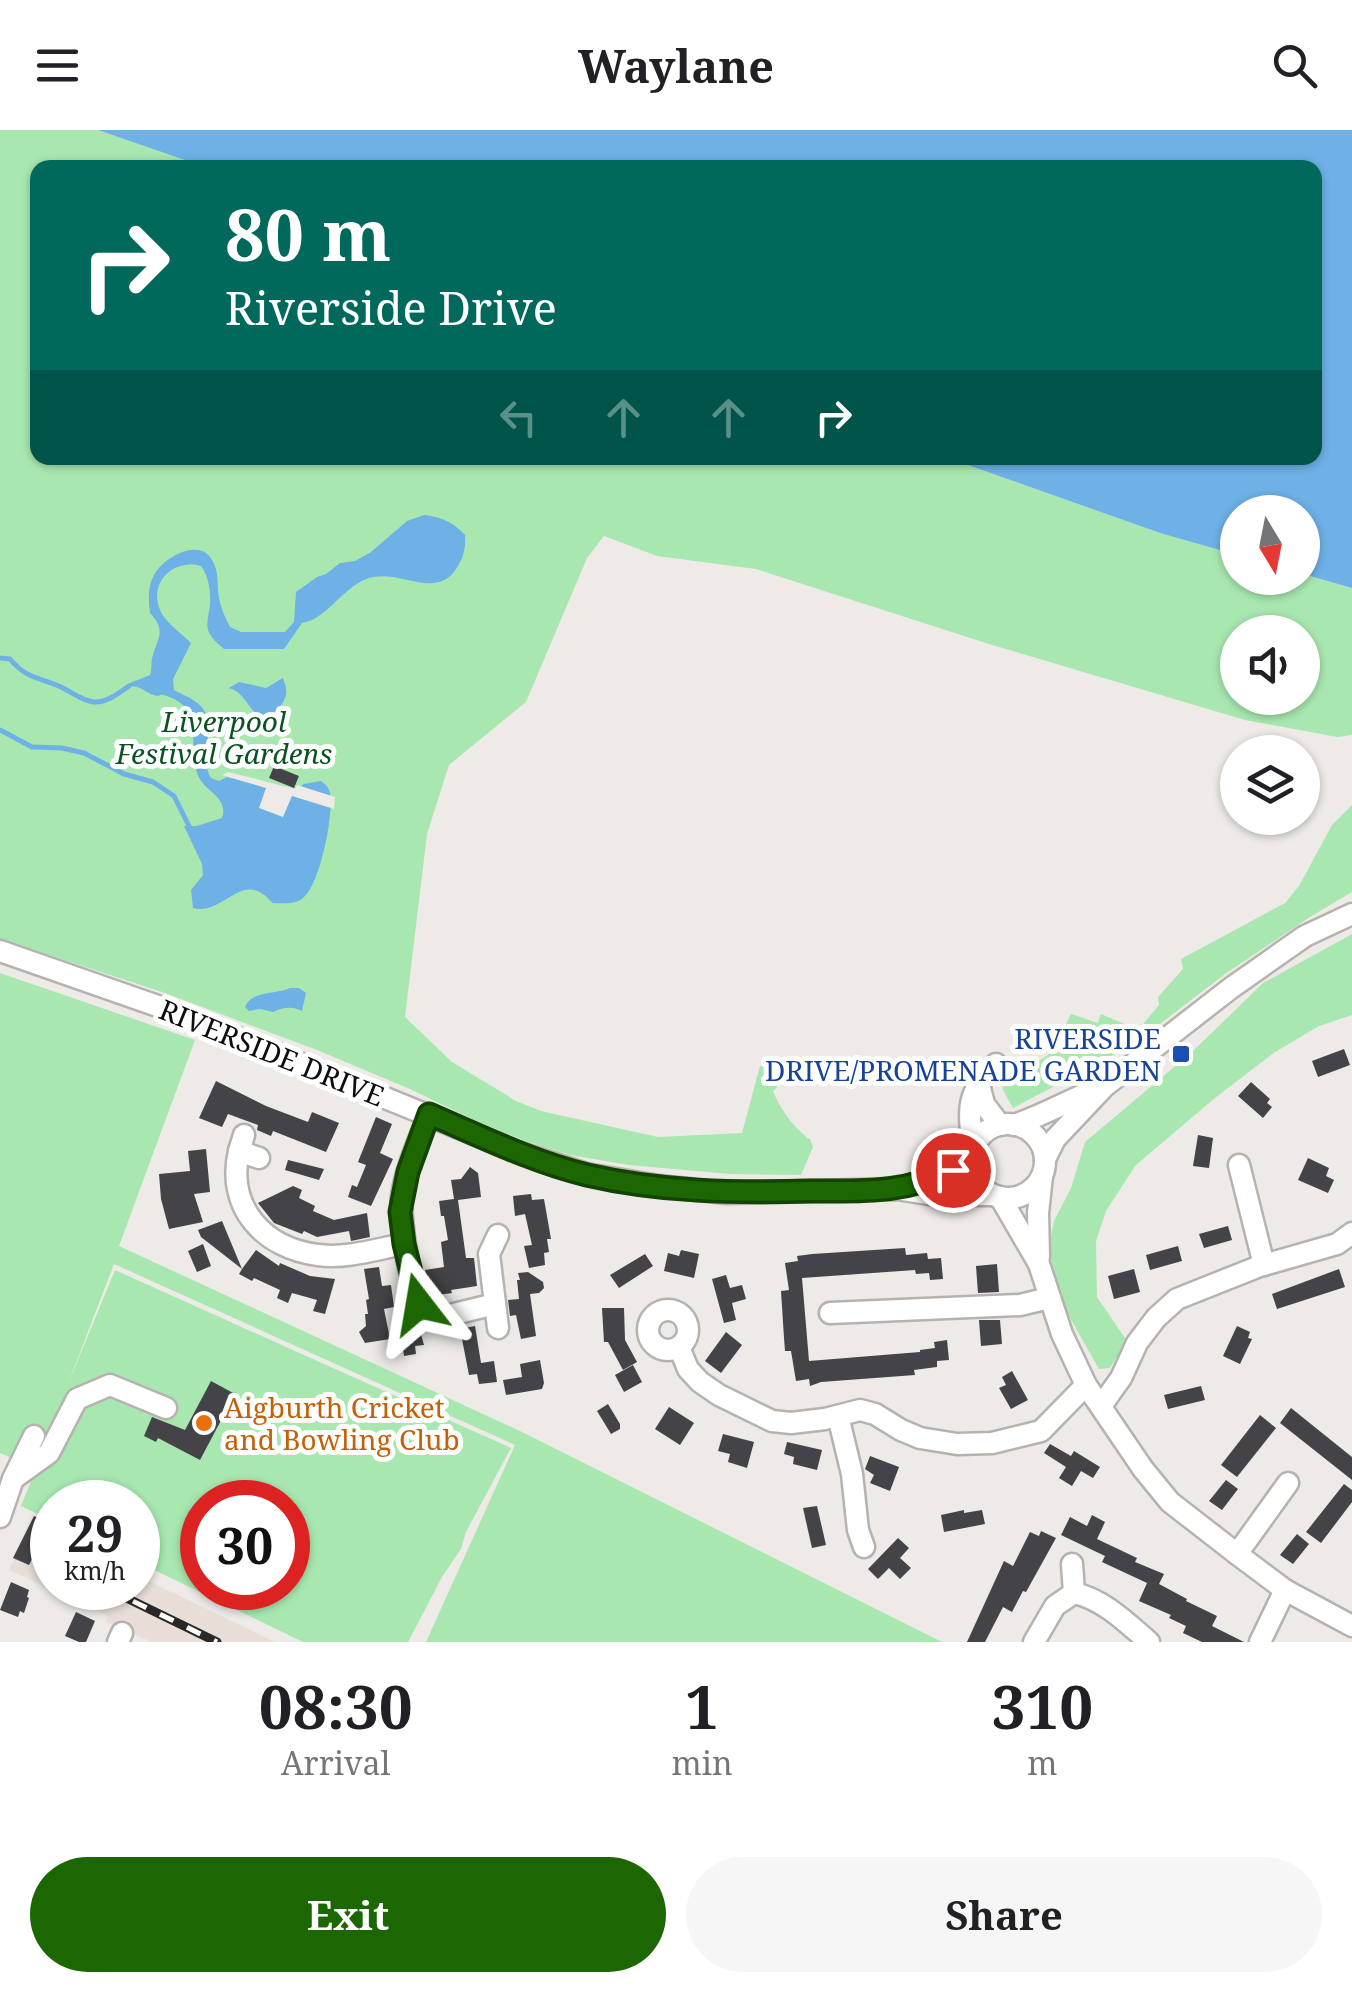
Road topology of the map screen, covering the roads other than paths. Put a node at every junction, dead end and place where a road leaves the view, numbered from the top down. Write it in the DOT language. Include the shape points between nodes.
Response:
graph roads {
  1 [pos="1352,914"];
  2 [pos="0,952"];
  3 [pos="996,1064"];
  4 [pos="979,1084"];
  5 [pos="1104,1086"];
  6 [pos="429,1114"];
  7 [pos="1007,1125"];
  8 [pos="247,1148"];
  9 [pos="972,1152"];
  10 [pos="1238,1165"];
  11 [pos="1043,1167"];
  12 [pos="897,1189"];
  13 [pos="996,1196"];
  14 [pos="1352,1233"];
  15 [pos="498,1235"];
  16 [pos="404,1244"];
  17 [pos="1039,1264"];
  18 [pos="1264,1265"];
  19 [pos="1049,1298"];
  20 [pos="495,1304"];
  21 [pos="830,1313"];
  22 [pos="498,1328"];
  23 [pos="679,1347"];
  24 [pos="1086,1385"];
  25 [pos="1101,1406"];
  26 [pos="166,1408"];
  27 [pos="838,1416"];
  28 [pos="34,1436"];
  29 [pos="13,1479"];
  30 [pos="1288,1483"];
  31 [pos="0,1517"];
  32 [pos="864,1547"];
  33 [pos="1237,1554"];
  34 [pos="1072,1564"];
  35 [pos="1285,1590"];
  36 [pos="1074,1593"];
  37 [pos="1352,1626"];
  38 [pos="1034,1642"];
  39 [pos="1148,1642"];
  40 [pos="1260,1642"];
  1 -- 5 [label="street" via="1305,936"];
  2 -- 6 [label="street, RIVERSIDE DRIVE" via="168,1010"];
  3 -- 4 [label="street"];
  4 -- 7 [label="street" via="984,1104"];
  4 -- 9 [label="street" via="969,1111"];
  5 -- 7 [label="street"];
  5 -- 11 [label="street" via="1055,1139"];
  6 -- 12 [label="street, RIVERSIDE DRIVE" via="535,1158 641,1184 727,1192"];
  6 -- 16 [label="street" via="402,1191"];
  7 -- 9 [label="street" via="989,1129"];
  7 -- 11 [label="street" via="1035,1136"];
  8 -- 16 [label="street" via="235,1177 241,1202 257,1226 283,1245 339,1256"];
  9 -- 12 [label="street, RIVERSIDE DRIVE" via="940,1176"];
  9 -- 13 [label="street" via="976,1179"];
  10 -- 18 [label="street"];
  11 -- 13 [label="street" via="1024,1194"];
  11 -- 17 [label="street"];
  12 -- 13 [label="street, RIVERSIDE DRIVE"];
  13 -- 17 [label="street"];
  14 -- 18 [label="street"];
  15 -- 20 [label="street" via="489,1254"];
  16 -- 20 [label="street" via="416,1296 430,1314"];
  17 -- 19 [label="street"];
  18 -- 25 [label="street" via="1178,1299 1156,1318"];
  19 -- 21 [label="street" via="1020,1305"];
  19 -- 24 [label="street"];
  20 -- 22 [label="street"];
  23 -- 27 [label="street" via="700,1382 772,1421"];
  24 -- 25 [label="street"];
  24 -- 27 [label="street" via="1041,1431 992,1443 920,1438 860,1410"];
  25 -- 33 [label="street" via="1170,1502"];
  26 -- 29 [label="street" via="110,1385 77,1399 49,1452"];
  27 -- 32 [label="street"];
  28 -- 29 [label="street"];
  29 -- 31 [label="street"];
  30 -- 33 [label="street"];
  33 -- 35 [label="street"];
  34 -- 36 [label="street"];
  35 -- 37 [label="street"];
  35 -- 40 [label="street"];
  36 -- 38 [label="street" via="1055,1606"];
  36 -- 39 [label="street" via="1114,1613"];
}
